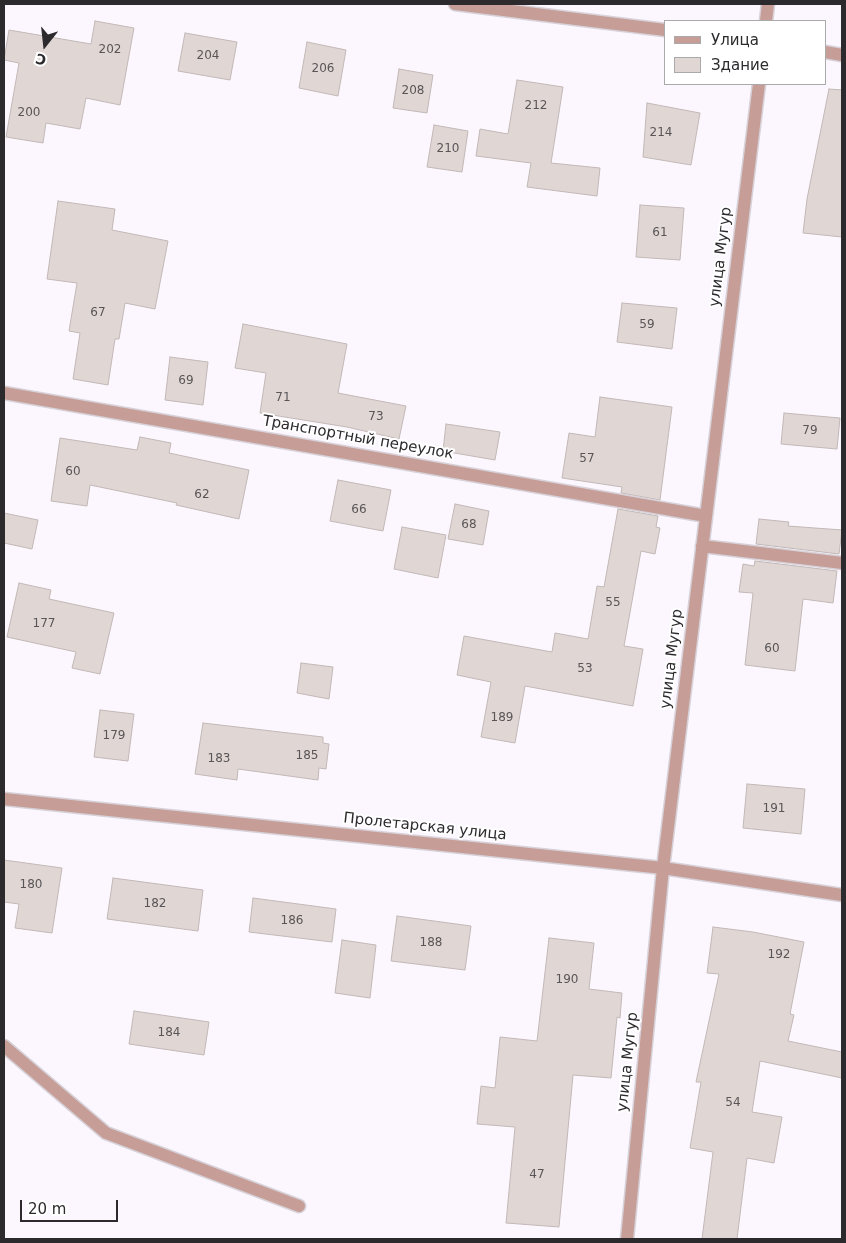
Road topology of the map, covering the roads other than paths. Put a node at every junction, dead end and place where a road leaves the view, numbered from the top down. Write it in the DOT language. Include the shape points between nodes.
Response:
graph roads {
  1 [pos="454,4"];
  2 [pos="768,4"];
  3 [pos="766,20"];
  4 [pos="664,30"];
  5 [pos="826,52"];
  6 [pos="842,54"];
  7 [pos="759,85"];
  8 [pos="4,393"];
  9 [pos="706,516"];
  10 [pos="702,546"];
  11 [pos="842,563"];
  12 [pos="4,799"];
  13 [pos="663,868"];
  14 [pos="842,895"];
  15 [pos="4,1046"];
  16 [pos="298,1206"];
  17 [pos="627,1239"];
  1 -- 4 [label="street"];
  2 -- 3 [label="street"];
  5 -- 6 [label="street"];
  7 -- 9 [label="street, улица Мугур"];
  8 -- 9 [label="street, Транспортный переулок"];
  9 -- 10 [label="street, улица Мугур"];
  10 -- 11 [label="street"];
  10 -- 13 [label="street, улица Мугур"];
  12 -- 13 [label="street, Пролетарская улица"];
  13 -- 14 [label="street, Пролетарская улица"];
  13 -- 17 [label="street, улица Мугур"];
  15 -- 16 [label="street" via="106,1133"];
}
